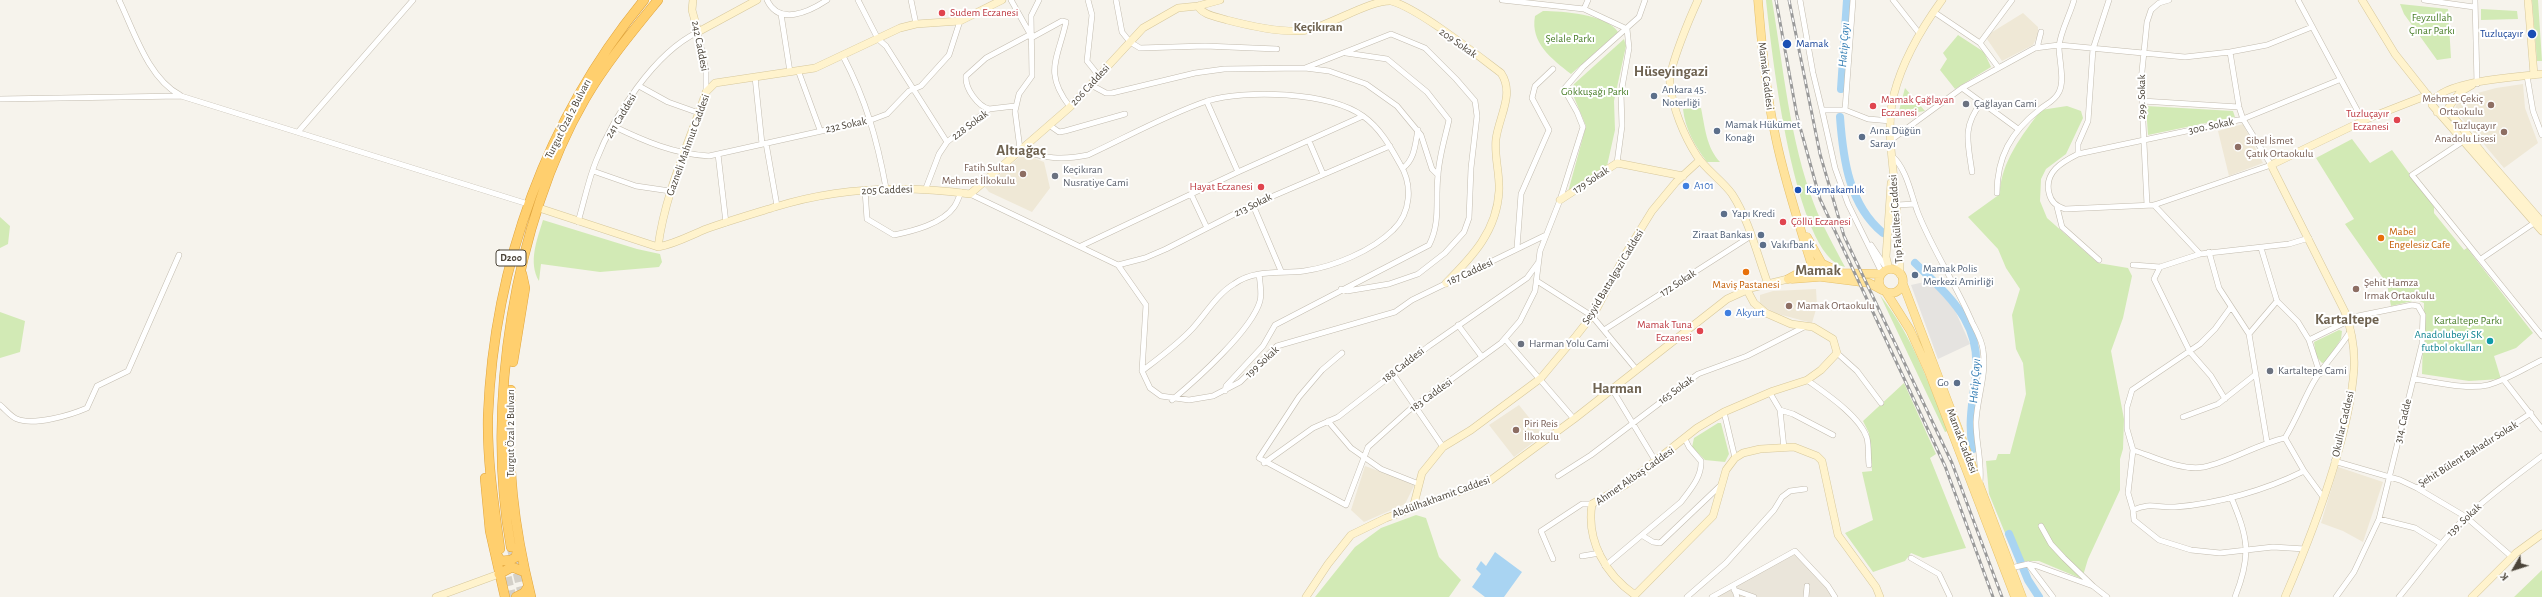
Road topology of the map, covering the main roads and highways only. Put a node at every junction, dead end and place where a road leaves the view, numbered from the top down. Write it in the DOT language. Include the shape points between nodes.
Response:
graph roads {
  1 [pos="644,0"];
  2 [pos="658,0"];
  3 [pos="1758,0"];
  4 [pos="1762,0"];
  5 [pos="1822,263"];
  6 [pos="1812,266"];
  7 [pos="1885,272"];
  8 [pos="1820,277"];
  9 [pos="1903,284"];
  10 [pos="1884,291"];
  11 [pos="515,545"];
  12 [pos="497,549"];
  13 [pos="525,572"];
  14 [pos="499,574"];
  15 [pos="528,587"];
  16 [pos="504,597"];
  17 [pos="516,597"];
  18 [pos="531,597"];
  19 [pos="2015,597"];
  20 [pos="2022,597"];
  1 -- 12 [label="highway, Turgut Özal 2 Bulvarı / D200" via="600,59 567,115 528,204 508,273 501,285 493,324 483,425 486,490"];
  2 -- 11 [label="highway, Turgut Özal 2 Bulvarı / D200" via="619,47 584,100 560,150 528,238 521,269 525,288 511,377 509,436"];
  3 -- 6 [label="main road, Mamak Caddesi" via="1764,62 1776,138"];
  4 -- 5 [label="main road, Mamak Caddesi" via="1781,143 1803,225"];
  5 -- 6 [label="main road"];
  5 -- 7 [label="main road" via="1842,273"];
  5 -- 8 [label="main road" via="1826,271"];
  6 -- 8 [label="main road" via="1812,274"];
  6 -- 8 [label="main road" via="1788,279"];
  7 -- 9 [label="main road" via="1900,274"];
  7 -- 10 [label="main road" via="1879,284"];
  8 -- 10 [label="main road" via="1870,283"];
  9 -- 10 [label="main road" via="1896,292"];
  9 -- 20 [label="main road, Mamak Caddesi" via="1980,485 2015,567"];
  10 -- 19 [label="main road, Mamak Caddesi" via="1907,325 1929,372"];
  11 -- 12 [label="highway" via="518,553 511,560 501,561"];
  11 -- 13 [label="highway, Turgut Özal 2 Bulvarı"];
  12 -- 14 [label="highway, Turgut Özal 2 Bulvarı"];
  13 -- 14 [label="highway" via="512,567"];
  13 -- 15 [label="highway, Turgut Özal 2 Bulvarı"];
  14 -- 16 [label="highway, Turgut Özal 2 Bulvarı"];
  15 -- 17 [label="highway"];
  15 -- 18 [label="highway, Turgut Özal 2 Bulvarı"];
}
